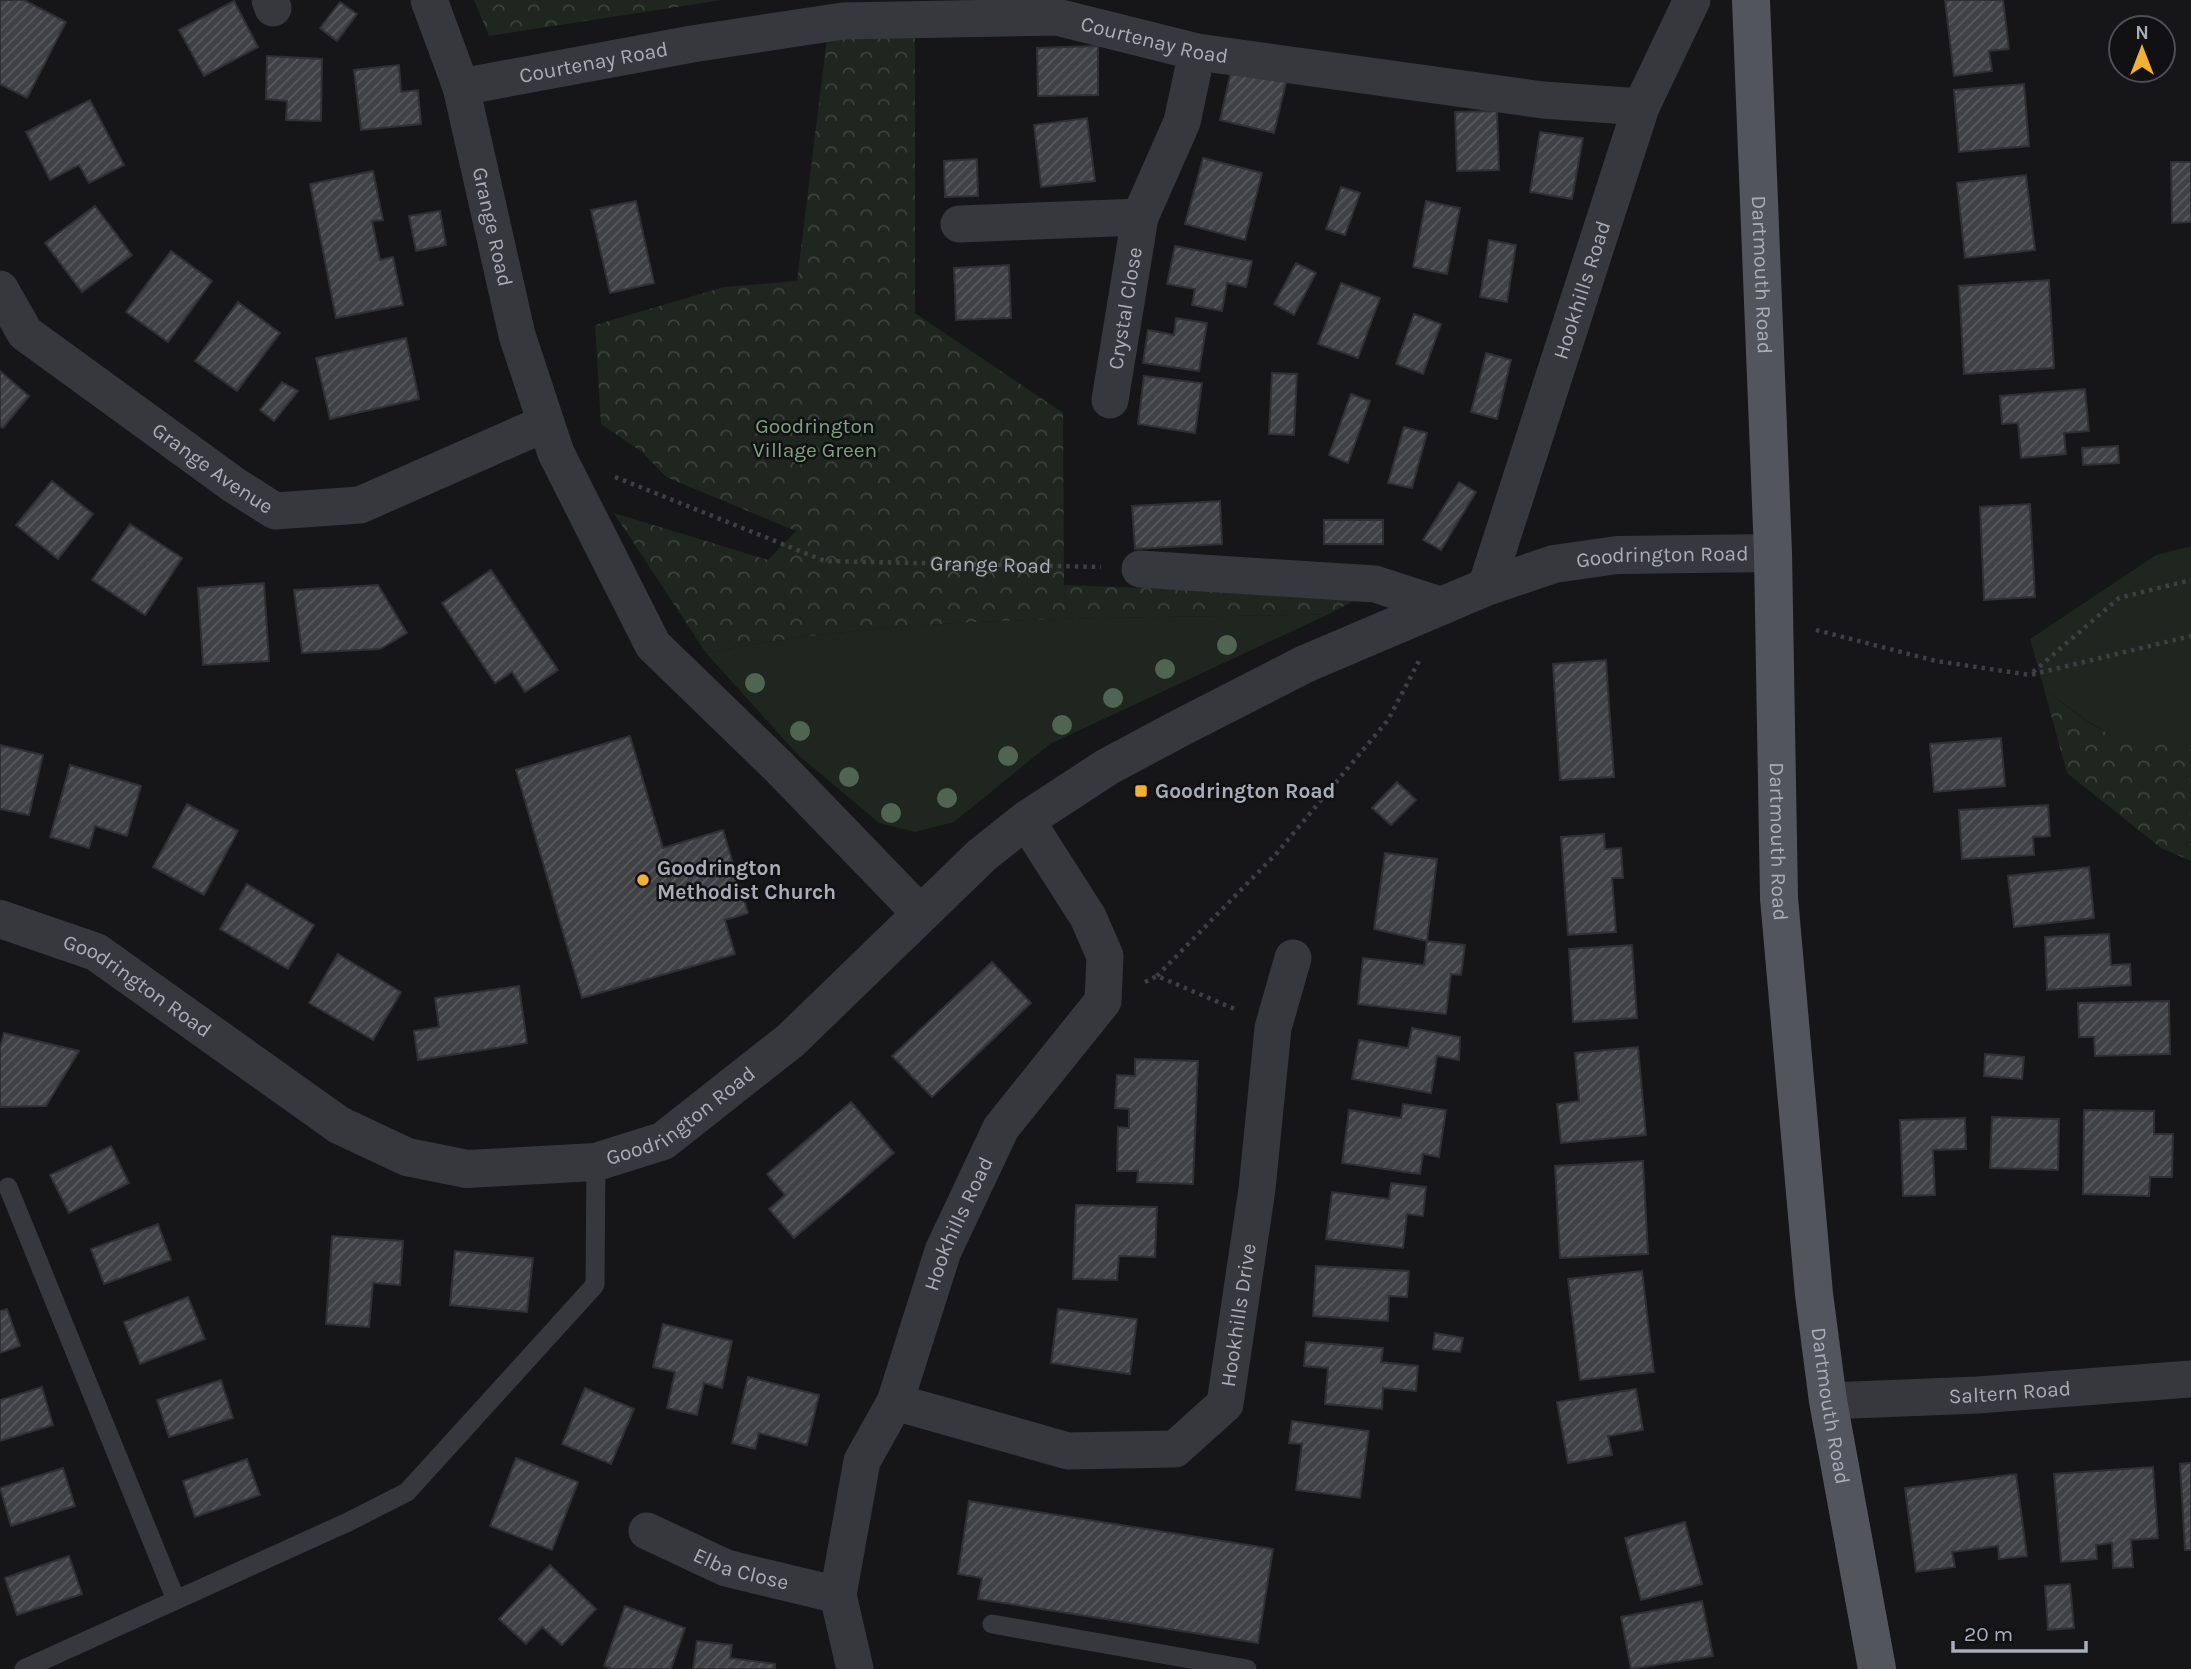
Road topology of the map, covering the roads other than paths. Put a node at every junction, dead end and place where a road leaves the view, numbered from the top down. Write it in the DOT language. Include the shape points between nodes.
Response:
graph roads {
  1 [pos="429,0"];
  2 [pos="1692,0"];
  3 [pos="1752,2"];
  4 [pos="1058,9"];
  5 [pos="1197,52"];
  6 [pos="461,87"];
  7 [pos="1642,107"];
  8 [pos="1140,217"];
  9 [pos="959,224"];
  10 [pos="0,289"];
  11 [pos="1110,400"];
  12 [pos="551,438"];
  13 [pos="1773,553"];
  14 [pos="1140,569"];
  15 [pos="1486,587"];
  16 [pos="1443,606"];
  17 [pos="1026,820"];
  18 [pos="920,913"];
  19 [pos="0,919"];
  20 [pos="1293,958"];
  21 [pos="596,1162"];
  22 [pos="8,1187"];
  23 [pos="2191,1379"];
  24 [pos="1828,1401"];
  25 [pos="895,1402"];
  26 [pos="647,1531"];
  27 [pos="838,1595"];
  28 [pos="176,1600"];
  29 [pos="992,1624"];
  30 [pos="24,1669"];
  31 [pos="855,1669"];
  32 [pos="1247,1669"];
  33 [pos="1877,1669"];
  1 -- 6 [label="street, Grange Road"];
  2 -- 7 [label="street, Hookhills Road"];
  3 -- 13 [label="main road, Dartmouth Road"];
  4 -- 5 [label="street, Courtenay Road"];
  4 -- 6 [label="street, Courtenay Road" via="842,21"];
  5 -- 7 [label="street, Courtenay Road" via="1543,100"];
  5 -- 8 [label="street, Crystal Close" via="1182,122"];
  6 -- 12 [label="street, Grange Road" via="517,335"];
  7 -- 15 [label="street, Hookhills Road"];
  8 -- 9 [label="street, Crystal Close"];
  8 -- 11 [label="street, Crystal Close"];
  10 -- 12 [label="street, Grange Avenue" via="25,333 275,511 360,505"];
  12 -- 18 [label="street, Grange Road" via="653,645"];
  13 -- 15 [label="street, Goodrington Road" via="1616,555 1554,564"];
  13 -- 24 [label="main road, Dartmouth Road" via="1779,898 1814,1294"];
  14 -- 16 [label="street" via="1375,584"];
  15 -- 16 [label="street, Goodrington Road"];
  16 -- 17 [label="street, Goodrington Road" via="1305,664 1119,760"];
  17 -- 18 [label="street, Goodrington Road"];
  17 -- 25 [label="street, Hookhills Road" via="1088,918 1105,956 1102,1001 1002,1128 943,1251"];
  18 -- 21 [label="street, Goodrington Road" via="791,1040 663,1141"];
  19 -- 21 [label="street, Goodrington Road" via="96,952 339,1125 407,1157 467,1169"];
  20 -- 25 [label="street, Hookhills Drive" via="1273,1028 1257,1189 1225,1404 1175,1449 1068,1451"];
  21 -- 28 [label="lane" via="595,1285 407,1492"];
  22 -- 28 [label="lane"];
  23 -- 24 [label="street, Saltern Road"];
  24 -- 33 [label="main road, Dartmouth Road"];
  25 -- 27 [label="street, Hookhills Road" via="862,1461"];
  26 -- 27 [label="street, Elba Close" via="726,1568"];
  27 -- 31 [label="street, Hookhills Road"];
  28 -- 30 [label="lane"];
  29 -- 32 [label="lane"];
}
